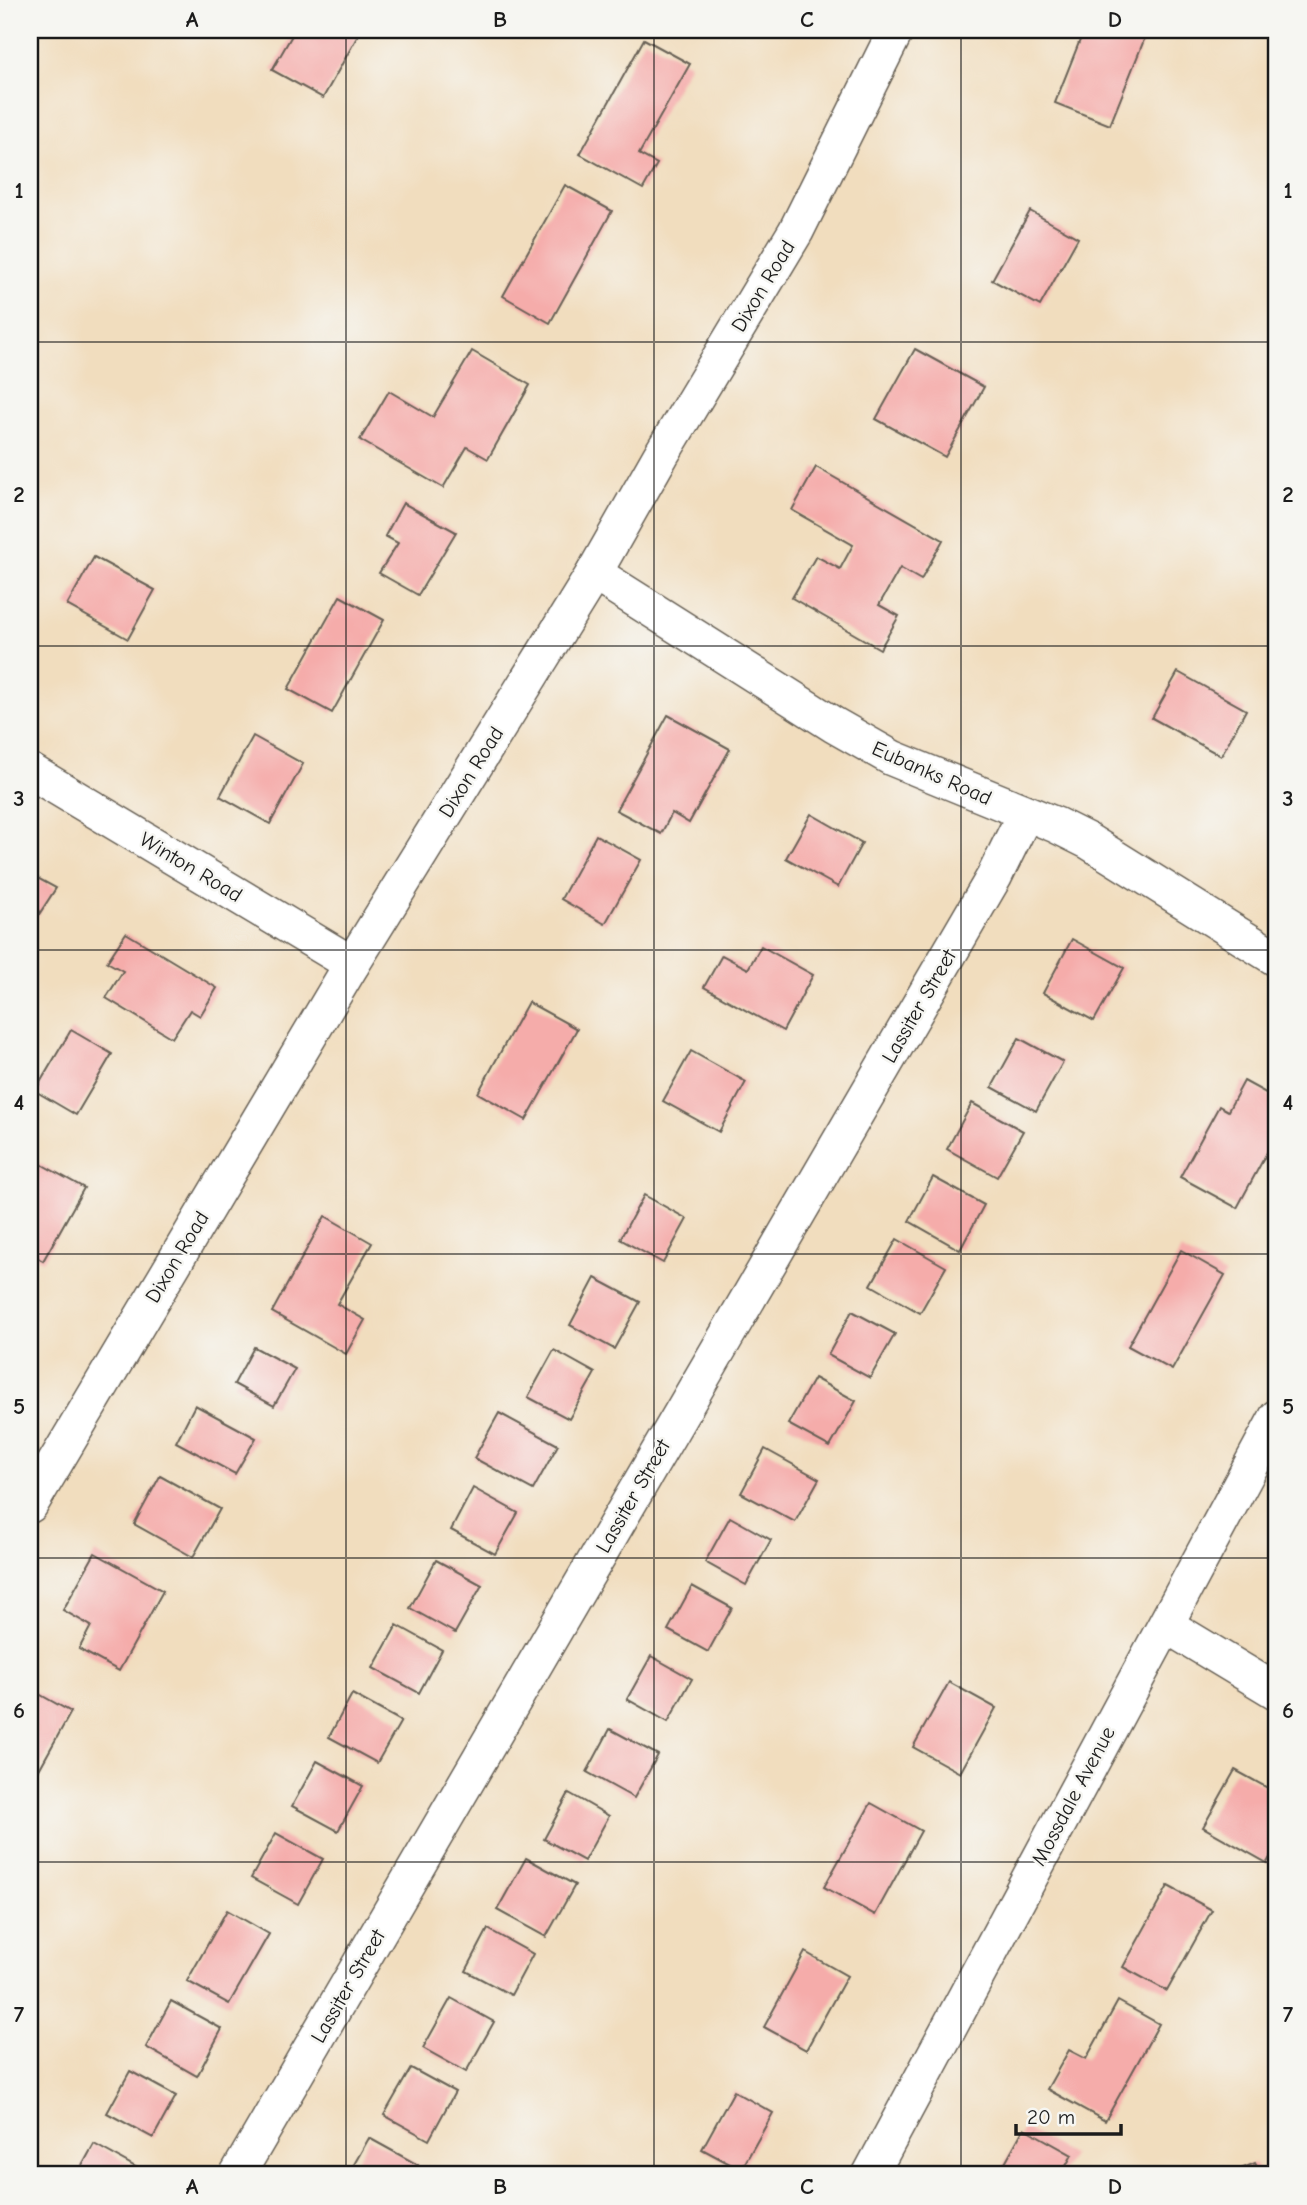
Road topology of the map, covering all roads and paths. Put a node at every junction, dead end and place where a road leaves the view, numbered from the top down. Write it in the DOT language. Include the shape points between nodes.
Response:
graph roads {
  1 [pos="896,30"];
  2 [pos="594,573"];
  3 [pos="30,771"];
  4 [pos="1025,814"];
  5 [pos="1277,960"];
  6 [pos="352,964"];
  7 [pos="1277,1417"];
  8 [pos="30,1505"];
  9 [pos="1166,1625"];
  10 [pos="1277,1692"];
  11 [pos="237,2175"];
  12 [pos="870,2175"];
  1 -- 2 [label="street, Dixon Road" via="796,231"];
  2 -- 4 [label="street, Eubanks Road" via="892,758"];
  2 -- 6 [label="street, Dixon Road"];
  3 -- 6 [label="street, Winton Road"];
  4 -- 5 [label="street, Eubanks Road" via="1088,841"];
  4 -- 11 [label="street, Lassiter Street" via="988,888"];
  6 -- 8 [label="street, Dixon Road"];
  7 -- 9 [label="street, Mossdale Avenue"];
  9 -- 10 [label="street"];
  9 -- 12 [label="street, Mossdale Avenue"];
}
